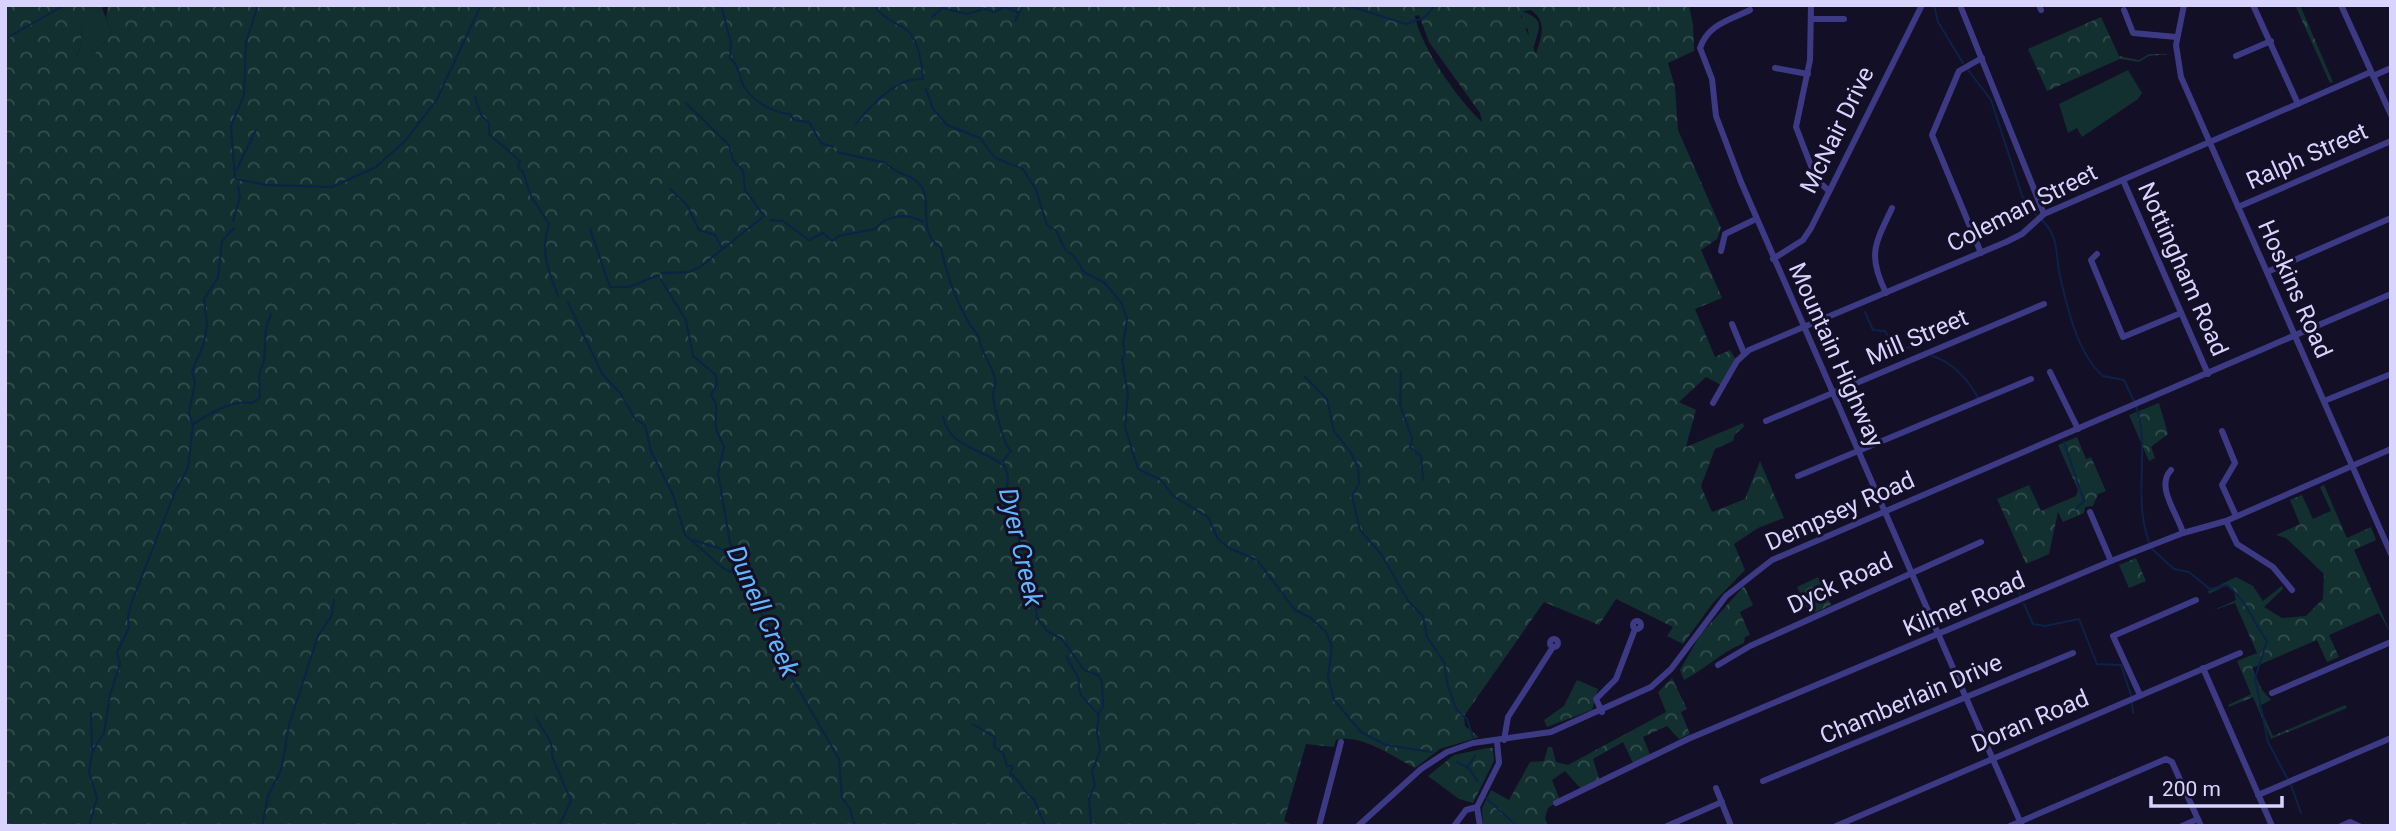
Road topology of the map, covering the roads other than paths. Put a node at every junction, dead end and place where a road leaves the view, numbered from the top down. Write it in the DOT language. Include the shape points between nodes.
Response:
graph roads {
  1 [pos="1811,5"];
  2 [pos="1922,5"];
  3 [pos="1960,5"];
  4 [pos="2184,5"];
  5 [pos="2253,5"];
  6 [pos="2341,5"];
  7 [pos="1750,10"];
  8 [pos="2124,10"];
  9 [pos="1811,19"];
  10 [pos="1844,19"];
  11 [pos="2176,37"];
  12 [pos="2271,41"];
  13 [pos="2236,56"];
  14 [pos="1982,58"];
  15 [pos="1775,68"];
  16 [pos="2391,68"];
  17 [pos="1808,74"];
  18 [pos="2372,74"];
  19 [pos="2298,104"];
  20 [pos="2391,115"];
  21 [pos="2391,141"];
  22 [pos="2210,142"];
  23 [pos="2123,180"];
  24 [pos="1829,191"];
  25 [pos="2238,207"];
  26 [pos="1892,208"];
  27 [pos="2044,214"];
  28 [pos="2391,218"];
  29 [pos="1756,219"];
  30 [pos="1721,251"];
  31 [pos="1981,253"];
  32 [pos="2097,254"];
  33 [pos="1773,259"];
  34 [pos="2267,272"];
  35 [pos="1886,293"];
  36 [pos="2391,294"];
  37 [pos="2044,304"];
  38 [pos="2181,313"];
  39 [pos="1732,324"];
  40 [pos="1802,328"];
  41 [pos="2294,336"];
  42 [pos="1744,354"];
  43 [pos="2050,372"];
  44 [pos="2208,374"];
  45 [pos="2391,374"];
  46 [pos="2031,379"];
  47 [pos="1832,393"];
  48 [pos="2324,401"];
  49 [pos="1713,403"];
  50 [pos="1766,421"];
  51 [pos="2078,429"];
  52 [pos="2222,431"];
  53 [pos="2391,449"];
  54 [pos="1857,452"];
  55 [pos="2352,465"];
  56 [pos="2171,470"];
  57 [pos="1798,476"];
  58 [pos="1884,511"];
  59 [pos="2090,512"];
  60 [pos="2236,516"];
  61 [pos="2226,521"];
  62 [pos="2391,526"];
  63 [pos="2380,530"];
  64 [pos="2183,533"];
  65 [pos="1981,542"];
  66 [pos="2391,554"];
  67 [pos="2111,561"];
  68 [pos="1910,572"];
  69 [pos="2292,590"];
  70 [pos="2196,600"];
  71 [pos="1635,629"];
  72 [pos="1938,637"];
  73 [pos="2391,642"];
  74 [pos="1553,647"];
  75 [pos="2073,653"];
  76 [pos="2240,653"];
  77 [pos="1718,665"];
  78 [pos="2203,668"];
  79 [pos="2273,693"];
  80 [pos="2140,695"];
  81 [pos="1965,697"];
  82 [pos="1602,712"];
  83 [pos="2391,738"];
  84 [pos="1501,741"];
  85 [pos="1341,742"];
  86 [pos="1992,757"];
  87 [pos="1763,781"];
  88 [pos="1716,788"];
  89 [pos="2258,795"];
  90 [pos="1722,802"];
  91 [pos="1556,803"];
  92 [pos="1477,807"];
  93 [pos="2200,822"];
  94 [pos="2021,824"];
  95 [pos="1320,826"];
  96 [pos="1358,826"];
  97 [pos="1454,826"];
  98 [pos="1480,826"];
  99 [pos="1667,826"];
  100 [pos="1731,826"];
  101 [pos="1836,826"];
  102 [pos="2010,826"];
  103 [pos="2182,826"];
  104 [pos="2272,826"];
  105 [pos="2341,826"];
  106 [pos="2359,826"];
  1 -- 9 [label="street"];
  2 -- 24 [label="street, McNair Drive"];
  3 -- 14 [label="street"];
  4 -- 11 [label="street, Hoskins Road"];
  5 -- 12 [label="street"];
  6 -- 18 [label="street"];
  7 -- 29 [label="street, Mountain Highway" via="1713,27 1700,48 1712,79 1716,116"];
  8 -- 11 [label="street" via="2133,33"];
  9 -- 10 [label="street"];
  9 -- 17 [label="street"];
  11 -- 22 [label="street, Hoskins Road" via="2181,77"];
  12 -- 13 [label="street"];
  12 -- 19 [label="street"];
  14 -- 27 [label="street"];
  14 -- 31 [label="street" via="1959,71 1931,135"];
  15 -- 17 [label="street"];
  16 -- 18 [label="street, Coleman Street"];
  17 -- 24 [label="street" via="1797,114 1797,134 1818,183"];
  18 -- 19 [label="street, Coleman Street"];
  18 -- 20 [label="street"];
  19 -- 22 [label="street, Coleman Street"];
  21 -- 25 [label="street, Ralph Street"];
  22 -- 23 [label="street, Coleman Street"];
  22 -- 25 [label="street, Hoskins Road"];
  23 -- 27 [label="street, Coleman Street"];
  23 -- 38 [label="street, Nottingham Road"];
  24 -- 33 [label="street, McNair Drive" via="1807,235"];
  25 -- 34 [label="street, Hoskins Road"];
  26 -- 35 [label="street" via="1873,252"];
  27 -- 31 [label="street, Coleman Street" via="2022,234"];
  28 -- 34 [label="street"];
  29 -- 30 [label="street" via="1725,234"];
  29 -- 33 [label="street, Mountain Highway"];
  31 -- 35 [label="street, Coleman Street"];
  32 -- 38 [label="street" via="2091,260 2123,337"];
  33 -- 40 [label="street, Mountain Highway"];
  34 -- 41 [label="street, Hoskins Road"];
  35 -- 40 [label="street, Coleman Street"];
  36 -- 41 [label="street, Dempsey Road"];
  37 -- 47 [label="street, Mill Street"];
  38 -- 44 [label="street, Nottingham Road"];
  39 -- 42 [label="street"];
  40 -- 42 [label="street, Coleman Street"];
  40 -- 47 [label="street, Mountain Highway"];
  41 -- 44 [label="street, Dempsey Road"];
  41 -- 48 [label="street, Hoskins Road"];
  42 -- 49 [label="street"];
  43 -- 51 [label="street"];
  44 -- 51 [label="street, Dempsey Road"];
  45 -- 48 [label="street"];
  46 -- 54 [label="street"];
  47 -- 50 [label="street, Mill Street"];
  47 -- 54 [label="street, Mountain Highway"];
  48 -- 55 [label="street, Hoskins Road"];
  51 -- 58 [label="street, Dempsey Road"];
  52 -- 60 [label="street" via="2235,463 2222,485"];
  53 -- 55 [label="street, Kilmer Road"];
  54 -- 57 [label="street"];
  54 -- 58 [label="street, Mountain Highway"];
  55 -- 60 [label="street, Kilmer Road"];
  55 -- 63 [label="street, Hoskins Road"];
  56 -- 64 [label="street" via="2165,487"];
  58 -- 68 [label="street, Mountain Highway"];
  58 -- 82 [label="street, Dempsey Road" via="1785,553 1756,571 1718,605 1667,674 1642,693"];
  59 -- 67 [label="street"];
  60 -- 61 [label="street, Kilmer Road"];
  61 -- 64 [label="street, Kilmer Road"];
  61 -- 69 [label="street" via="2237,544 2273,567"];
  62 -- 63 [label="street"];
  63 -- 66 [label="street, Hoskins Road"];
  64 -- 67 [label="street, Kilmer Road"];
  65 -- 68 [label="street, Dyck Road"];
  67 -- 72 [label="street, Kilmer Road"];
  68 -- 72 [label="street, Mountain Highway"];
  68 -- 77 [label="street, Dyck Road"];
  70 -- 80 [label="street" via="2113,636"];
  71 -- 82 [label="street" via="1616,679 1597,699"];
  72 -- 81 [label="street, Mountain Highway"];
  72 -- 91 [label="street, Kilmer Road" via="1688,739"];
  73 -- 79 [label="street"];
  74 -- 84 [label="street" via="1508,717"];
  75 -- 81 [label="street, Chamberlain Drive"];
  76 -- 78 [label="street, Doran Road"];
  78 -- 80 [label="street, Doran Road"];
  78 -- 89 [label="street"];
  80 -- 86 [label="street, Doran Road"];
  81 -- 86 [label="street, Mountain Highway"];
  81 -- 87 [label="street, Chamberlain Drive"];
  82 -- 84 [label="street, Dempsey Road" via="1551,733"];
  83 -- 89 [label="street"];
  84 -- 92 [label="street" via="1499,763"];
  84 -- 96 [label="street, Dempsey Road" via="1463,746 1440,755"];
  85 -- 95 [label="street"];
  86 -- 94 [label="street, Mountain Highway"];
  86 -- 101 [label="street, Doran Road"];
  88 -- 90 [label="street"];
  89 -- 104 [label="street"];
  90 -- 99 [label="street"];
  90 -- 100 [label="street"];
  92 -- 97 [label="street" via="1466,810"];
  92 -- 98 [label="street"];
  93 -- 94 [label="street" via="2174,764 2162,760"];
  93 -- 103 [label="street"];
  94 -- 102 [label="street"];
  105 -- 106 [label="street" via="2350,822"];
}
